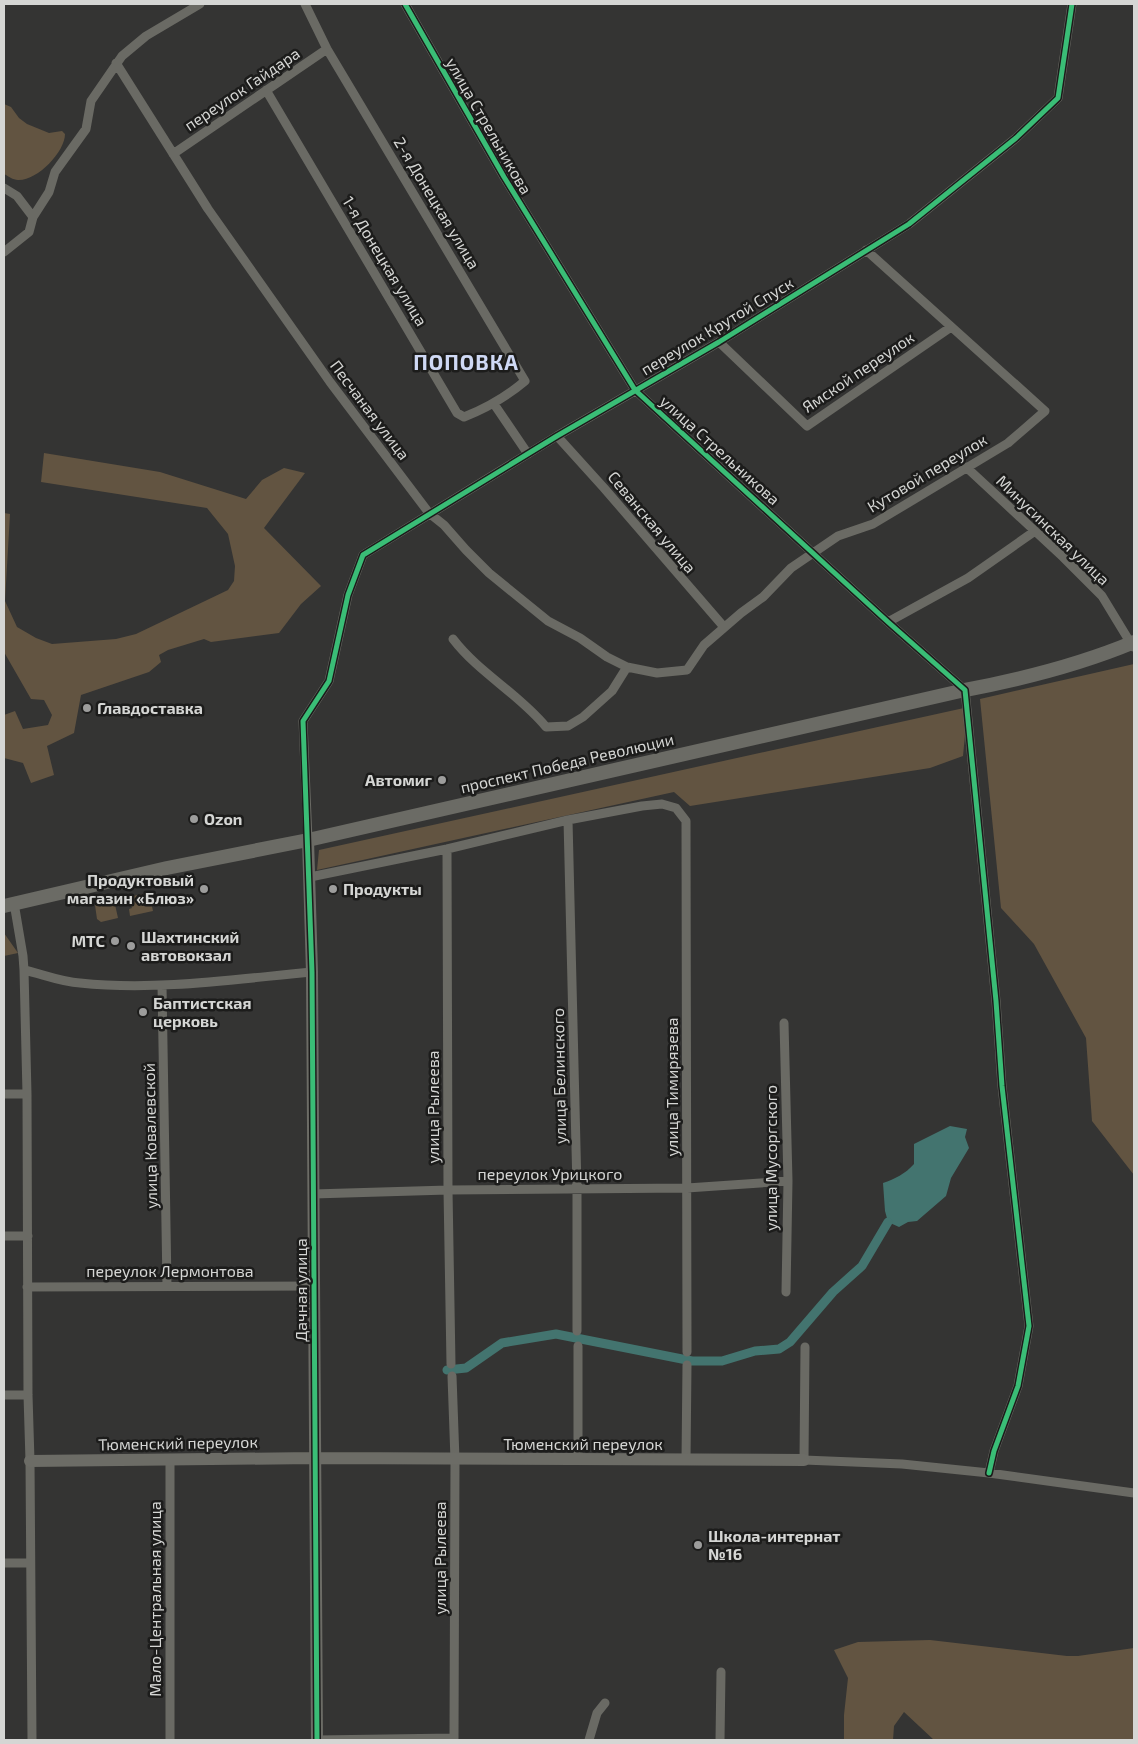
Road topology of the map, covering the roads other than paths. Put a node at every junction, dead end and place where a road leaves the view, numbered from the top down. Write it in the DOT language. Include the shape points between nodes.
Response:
graph roads {
  1 [pos="200,4"];
  2 [pos="305,4"];
  3 [pos="404,4"];
  4 [pos="1072,4"];
  5 [pos="328,49"];
  6 [pos="116,63"];
  7 [pos="266,90"];
  8 [pos="173,154"];
  9 [pos="4,188"];
  10 [pos="33,217"];
  11 [pos="866,250"];
  12 [pos="4,252"];
  13 [pos="951,327"];
  14 [pos="718,342"];
  15 [pos="635,390"];
  16 [pos="494,404"];
  17 [pos="557,436"];
  18 [pos="528,454"];
  19 [pos="966,468"];
  20 [pos="429,513"];
  21 [pos="1034,531"];
  22 [pos="813,553"];
  23 [pos="888,622"];
  24 [pos="724,628"];
  25 [pos="453,639"];
  26 [pos="1133,645"];
  27 [pos="627,667"];
  28 [pos="686,670"];
  29 [pos="965,690"];
  30 [pos="568,820"];
  31 [pos="308,840"];
  32 [pos="447,849"];
  33 [pos="310,877"];
  34 [pos="9,904"];
  35 [pos="24,970"];
  36 [pos="312,972"];
  37 [pos="162,985"];
  38 [pos="784,1023"];
  39 [pos="4,1094"];
  40 [pos="27,1094"];
  41 [pos="788,1181"];
  42 [pos="576,1188"];
  43 [pos="687,1188"];
  44 [pos="448,1190"];
  45 [pos="313,1194"];
  46 [pos="4,1236"];
  47 [pos="28,1236"];
  48 [pos="167,1286"];
  49 [pos="314,1286"];
  50 [pos="27,1287"];
  51 [pos="786,1292"];
  52 [pos="578,1331"];
  53 [pos="578,1346"];
  54 [pos="805,1347"];
  55 [pos="687,1352"];
  56 [pos="451,1364"];
  57 [pos="687,1364"];
  58 [pos="452,1376"];
  59 [pos="4,1395"];
  60 [pos="28,1395"];
  61 [pos="314,1458"];
  62 [pos="170,1459"];
  63 [pos="455,1460"];
  64 [pos="578,1460"];
  65 [pos="686,1460"];
  66 [pos="804,1460"];
  67 [pos="30,1461"];
  68 [pos="989,1473"];
  69 [pos="1134,1493"];
  70 [pos="4,1563"];
  71 [pos="29,1563"];
  72 [pos="720,1672"];
  73 [pos="604,1703"];
  74 [pos="454,1739"];
  75 [pos="32,1740"];
  76 [pos="170,1740"];
  77 [pos="317,1740"];
  78 [pos="589,1740"];
  79 [pos="720,1740"];
  1 -- 6 [label="street" via="146,36"];
  2 -- 5 [label="street, 2-я Донецкая улица"];
  3 -- 15 [label="street, улица Стрельникова" via="504,178"];
  4 -- 11 [label="street, переулок Крутой Спуск" via="1058,98 1016,138 909,224"];
  5 -- 7 [label="street, переулок Гайдара"];
  5 -- 16 [label="street, 2-я Донецкая улица" via="525,381"];
  6 -- 8 [label="street, Песчаная улица"];
  6 -- 10 [label="street" via="91,102 86,130 55,172 49,192"];
  7 -- 8 [label="street, переулок Гайдара"];
  7 -- 16 [label="street, 1-я Донецкая улица" via="457,412 464,417"];
  8 -- 20 [label="street, Песчаная улица" via="330,382"];
  9 -- 10 [label="street" via="17,196"];
  10 -- 12 [label="street" via="29,232"];
  11 -- 13 [label="street"];
  11 -- 14 [label="street, переулок Крутой Спуск"];
  13 -- 14 [label="street, Ямской переулок" via="807,426"];
  13 -- 19 [label="street, Кутовой переулок" via="1045,411 1008,443"];
  14 -- 15 [label="street, переулок Крутой Спуск"];
  15 -- 17 [label="street, переулок Крутой Спуск"];
  15 -- 22 [label="street, улица Стрельникова"];
  16 -- 18 [label="street"];
  17 -- 18 [label="street, переулок Крутой Спуск"];
  17 -- 24 [label="street, Севанская улица"];
  18 -- 20 [label="street, переулок Крутой Спуск"];
  19 -- 21 [label="street, Минусинская улица"];
  19 -- 22 [label="street, Кутовой переулок" via="873,524 838,536"];
  20 -- 27 [label="street, Песчаная улица" via="489,573 548,621"];
  20 -- 31 [label="street, переулок Крутой Спуск" via="363,555 348,594 329,680 303,721"];
  21 -- 23 [label="street" via="968,578"];
  21 -- 26 [label="street, Минусинская улица" via="1102,596"];
  22 -- 23 [label="street, улица Стрельникова"];
  22 -- 24 [label="street, Кутовой переулок" via="791,568 763,598"];
  23 -- 29 [label="street, улица Стрельникова"];
  24 -- 28 [label="street, Кутовой переулок" via="704,645"];
  25 -- 27 [label="street" via="546,727 568,726 583,717 612,691"];
  26 -- 29 [label="main road, проспект Победа Революции" via="1060,669"];
  27 -- 28 [label="street, Песчаная улица" via="657,673"];
  29 -- 31 [label="main road, проспект Победа Революции"];
  29 -- 68 [label="street" via="1002,1086 1029,1326 1018,1386"];
  30 -- 32 [label="street"];
  30 -- 42 [label="street, улица Белинского"];
  30 -- 43 [label="street, улица Тимирязева" via="662,804 676,808 686,821"];
  31 -- 33 [label="street, Дачная улица"];
  31 -- 34 [label="main road, проспект Победа Революции"];
  32 -- 33 [label="street"];
  32 -- 44 [label="street, улица Рылеева"];
  33 -- 36 [label="street, Дачная улица"];
  34 -- 35 [label="street"];
  35 -- 37 [label="street" via="77,983"];
  35 -- 40 [label="street"];
  36 -- 37 [label="street"];
  36 -- 45 [label="street, Дачная улица"];
  37 -- 48 [label="street, улица Ковалевской"];
  38 -- 41 [label="street, улица Мусоргского"];
  39 -- 40 [label="street"];
  40 -- 47 [label="street"];
  41 -- 43 [label="street, переулок Урицкого"];
  41 -- 51 [label="street, улица Мусоргского"];
  42 -- 43 [label="street, переулок Урицкого"];
  42 -- 44 [label="street, переулок Урицкого"];
  42 -- 52 [label="street, улица Белинского"];
  43 -- 55 [label="street, улица Тимирязева"];
  44 -- 45 [label="street, переулок Урицкого"];
  44 -- 56 [label="street, улица Рылеева"];
  45 -- 49 [label="street, Дачная улица"];
  46 -- 47 [label="street"];
  47 -- 50 [label="street"];
  48 -- 49 [label="street, переулок Лермонтова"];
  48 -- 50 [label="street, переулок Лермонтова"];
  49 -- 61 [label="street, Дачная улица"];
  50 -- 60 [label="street"];
  53 -- 64 [label="street"];
  54 -- 66 [label="street"];
  57 -- 65 [label="street"];
  58 -- 63 [label="street, улица Рылеева"];
  59 -- 60 [label="street"];
  60 -- 67 [label="street"];
  61 -- 62 [label="street, Тюменский переулок"];
  61 -- 63 [label="street, Тюменский переулок"];
  61 -- 77 [label="street, Дачная улица"];
  62 -- 67 [label="street, Тюменский переулок"];
  62 -- 76 [label="street, Мало-Центральная улица"];
  63 -- 64 [label="street, Тюменский переулок"];
  63 -- 74 [label="street, улица Рылеева"];
  64 -- 65 [label="street, Тюменский переулок"];
  65 -- 66 [label="street, Тюменский переулок"];
  66 -- 68 [label="street, Тюменский переулок" via="902,1464"];
  67 -- 71 [label="street"];
  68 -- 69 [label="street, Тюменский переулок"];
  70 -- 71 [label="street"];
  71 -- 75 [label="street"];
  72 -- 79 [label="street"];
  73 -- 78 [label="street" via="597,1713"];
  74 -- 77 [label="street"];
}
